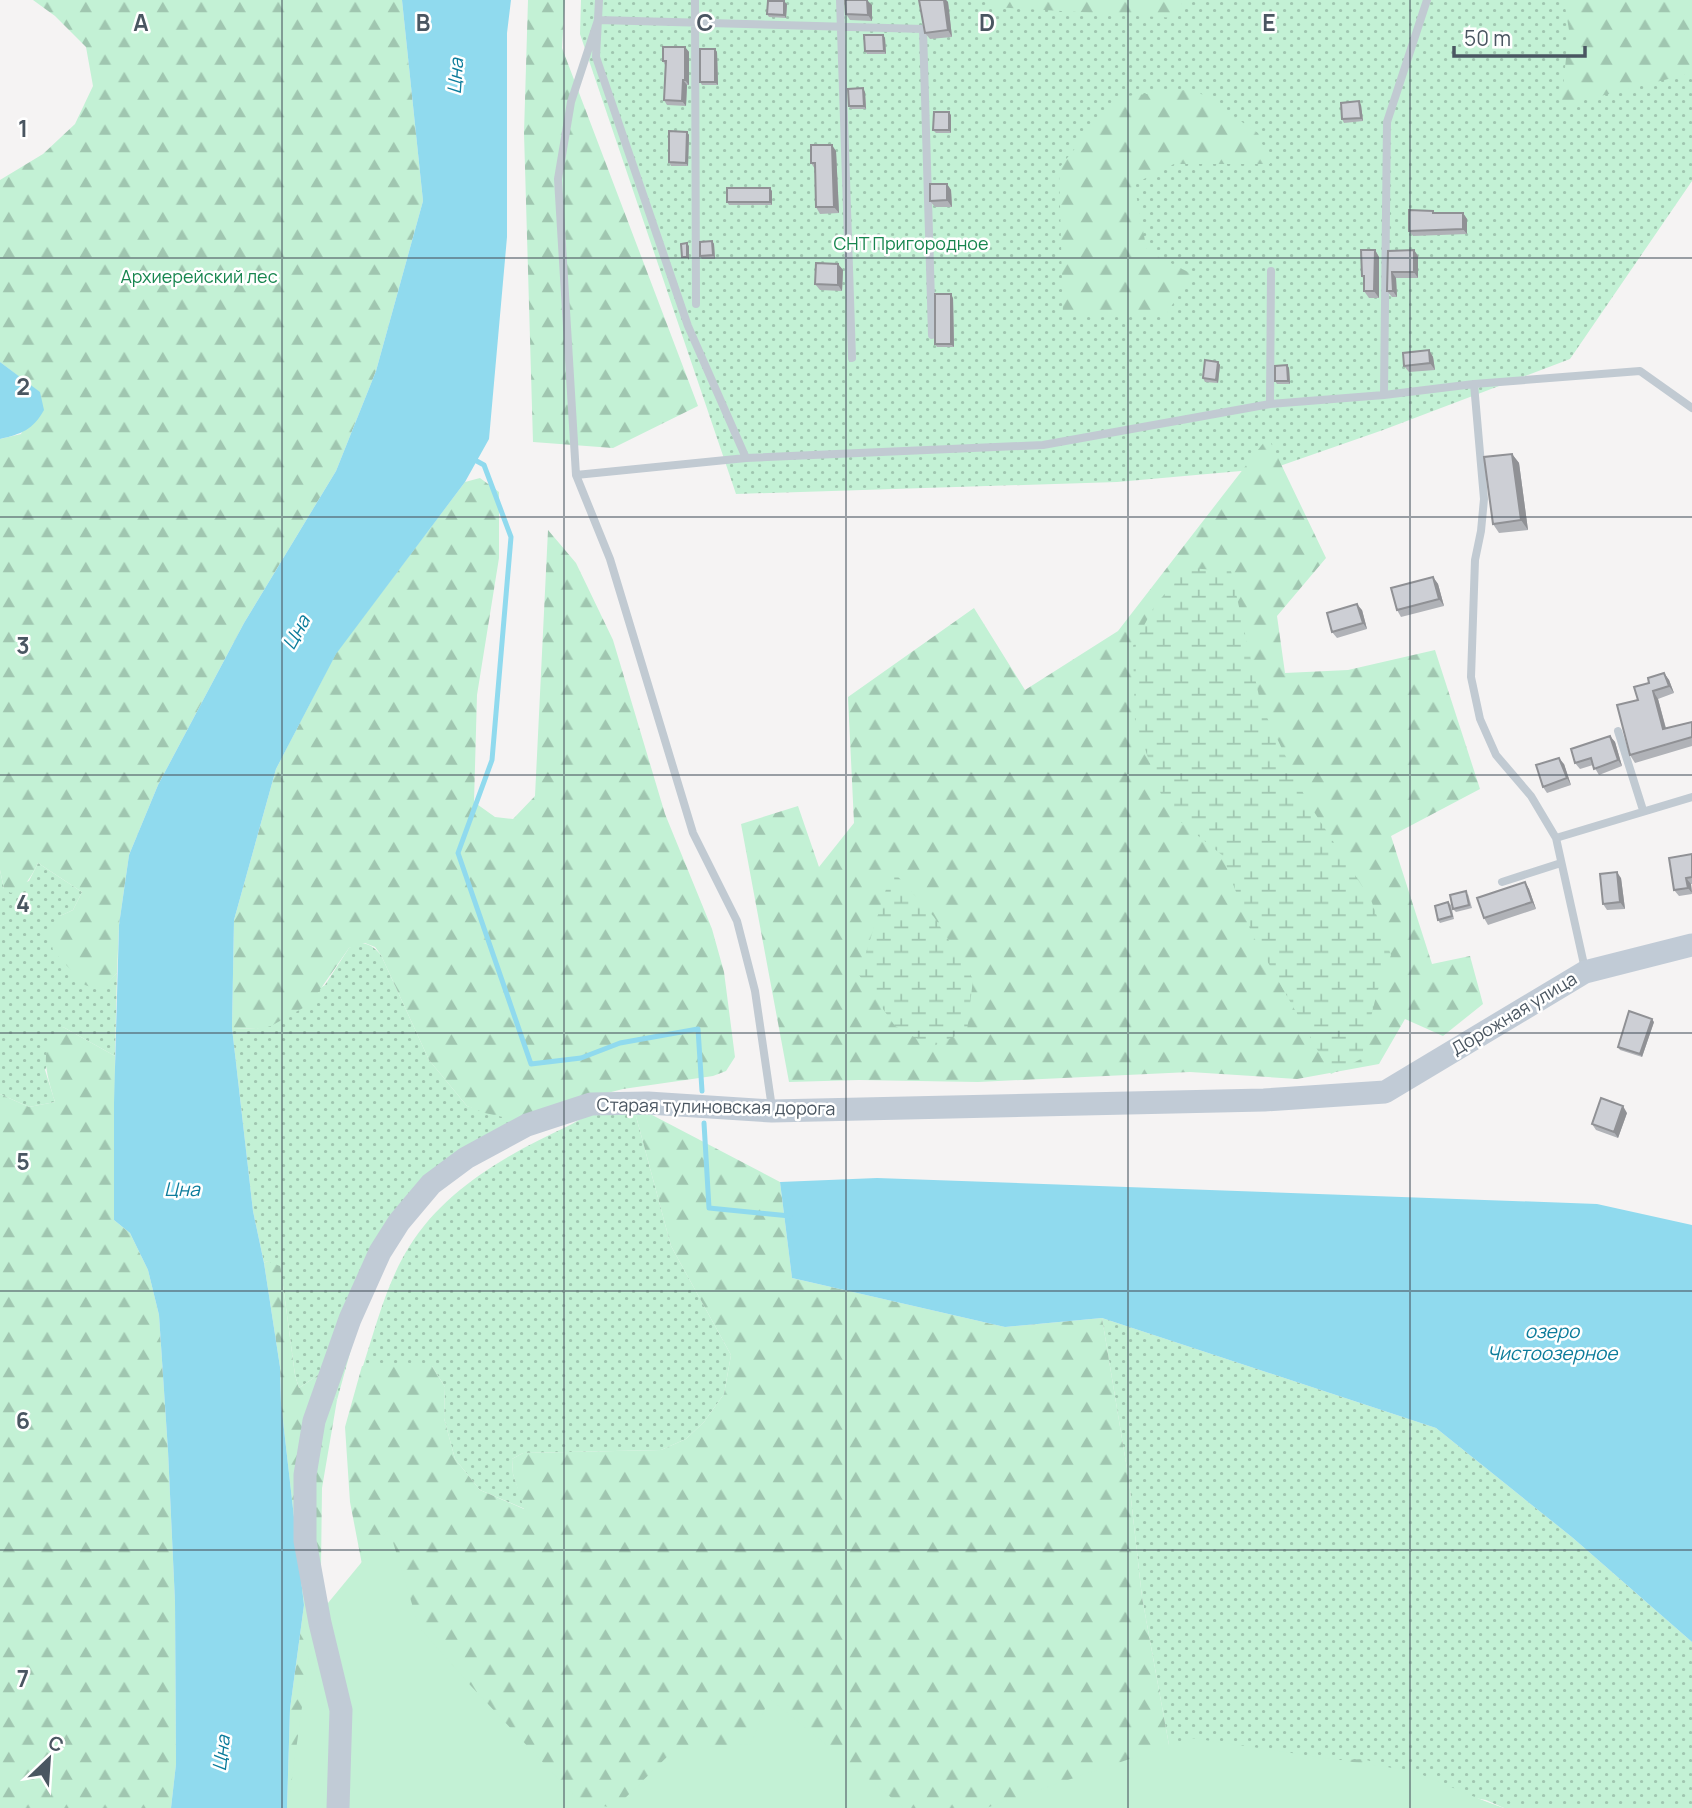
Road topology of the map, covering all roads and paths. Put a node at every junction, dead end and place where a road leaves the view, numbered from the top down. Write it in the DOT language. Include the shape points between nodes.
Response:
graph roads {
  1 [pos="599,0"];
  2 [pos="695,0"];
  3 [pos="840,0"];
  4 [pos="1427,0"];
  5 [pos="598,20"];
  6 [pos="695,23"];
  7 [pos="842,28"];
  8 [pos="1271,271"];
  9 [pos="696,304"];
  10 [pos="932,335"];
  11 [pos="852,358"];
  12 [pos="1474,384"];
  13 [pos="1384,395"];
  14 [pos="1270,404"];
  15 [pos="1692,408"];
  16 [pos="746,458"];
  17 [pos="576,475"];
  18 [pos="1618,731"];
  19 [pos="1692,797"];
  20 [pos="1643,810"];
  21 [pos="1556,838"];
  22 [pos="1561,863"];
  23 [pos="1502,882"];
  24 [pos="1692,945"];
  25 [pos="1585,972"];
  26 [pos="1385,1092"];
  27 [pos="772,1111"];
  28 [pos="338,1808"];
  1 -- 5 [label="lane"];
  2 -- 6 [label="lane"];
  3 -- 7 [label="lane"];
  4 -- 13 [label="lane" via="1387,122"];
  5 -- 6 [label="lane"];
  5 -- 16 [label="lane" via="596,57 688,326"];
  5 -- 17 [label="lane" via="571,102 558,179"];
  6 -- 7 [label="lane"];
  6 -- 9 [label="lane"];
  7 -- 10 [label="lane" via="923,29"];
  7 -- 11 [label="lane"];
  8 -- 14 [label="lane"];
  12 -- 13 [label="lane"];
  12 -- 15 [label="lane" via="1640,371"];
  12 -- 21 [label="lane" via="1484,499 1475,560 1471,677 1480,719 1496,755 1531,796"];
  13 -- 14 [label="lane"];
  14 -- 16 [label="lane" via="1042,445"];
  16 -- 17 [label="lane"];
  17 -- 27 [label="lane" via="610,559 693,833 737,921 755,991"];
  18 -- 20 [label="lane"];
  19 -- 20 [label="lane"];
  20 -- 21 [label="lane"];
  21 -- 22 [label="lane"];
  22 -- 23 [label="lane"];
  22 -- 25 [label="lane"];
  24 -- 25 [label="street, Дорожная улица"];
  25 -- 26 [label="street, Дорожная улица"];
  26 -- 27 [label="street, Старая тулиновская дорога" via="1264,1100"];
  27 -- 28 [label="street, Старая тулиновская дорога" via="591,1104 527,1125 466,1158 431,1184 399,1222 367,1279 333,1363 314,1420 305,1475 305,1541 341,1710"];
}
